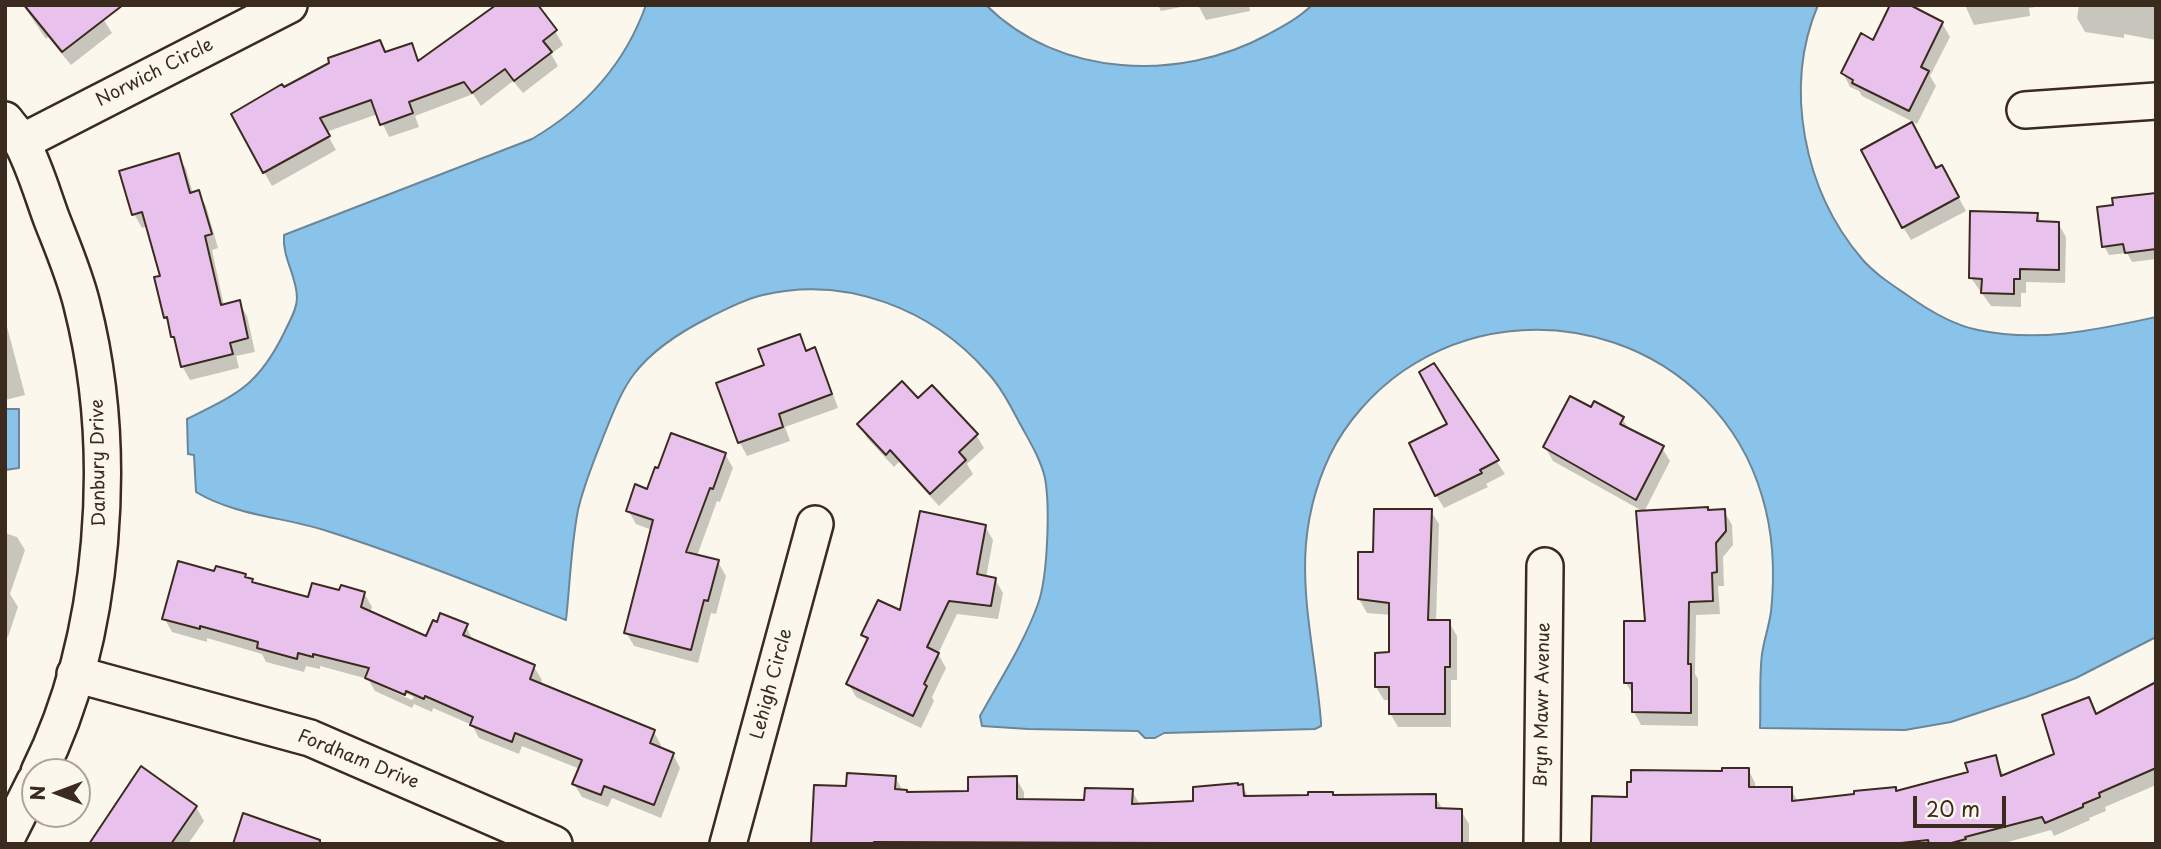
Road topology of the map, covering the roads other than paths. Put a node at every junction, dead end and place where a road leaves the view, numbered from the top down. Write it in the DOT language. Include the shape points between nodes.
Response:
graph roads {
  1 [pos="289,5"];
  2 [pos="2156,101"];
  3 [pos="2025,110"];
  4 [pos="13,131"];
  5 [pos="815,524"];
  6 [pos="1545,566"];
  7 [pos="75,674"];
  8 [pos="45,758"];
  9 [pos="21,809"];
  10 [pos="5,841"];
  11 [pos="554,844"];
  12 [pos="728,844"];
  13 [pos="1542,844"];
  1 -- 4 [label="street, Norwich Circle"];
  2 -- 3 [label="street"];
  4 -- 7 [label="street, Danbury Drive" via="82,305 101,422 99,558"];
  5 -- 12 [label="street, Lehigh Circle"];
  6 -- 13 [label="street, Bryn Mawr Avenue"];
  7 -- 8 [label="street, Danbury Drive"];
  7 -- 11 [label="street, Fordham Drive" via="310,737"];
  9 -- 10 [label="street"];
}
